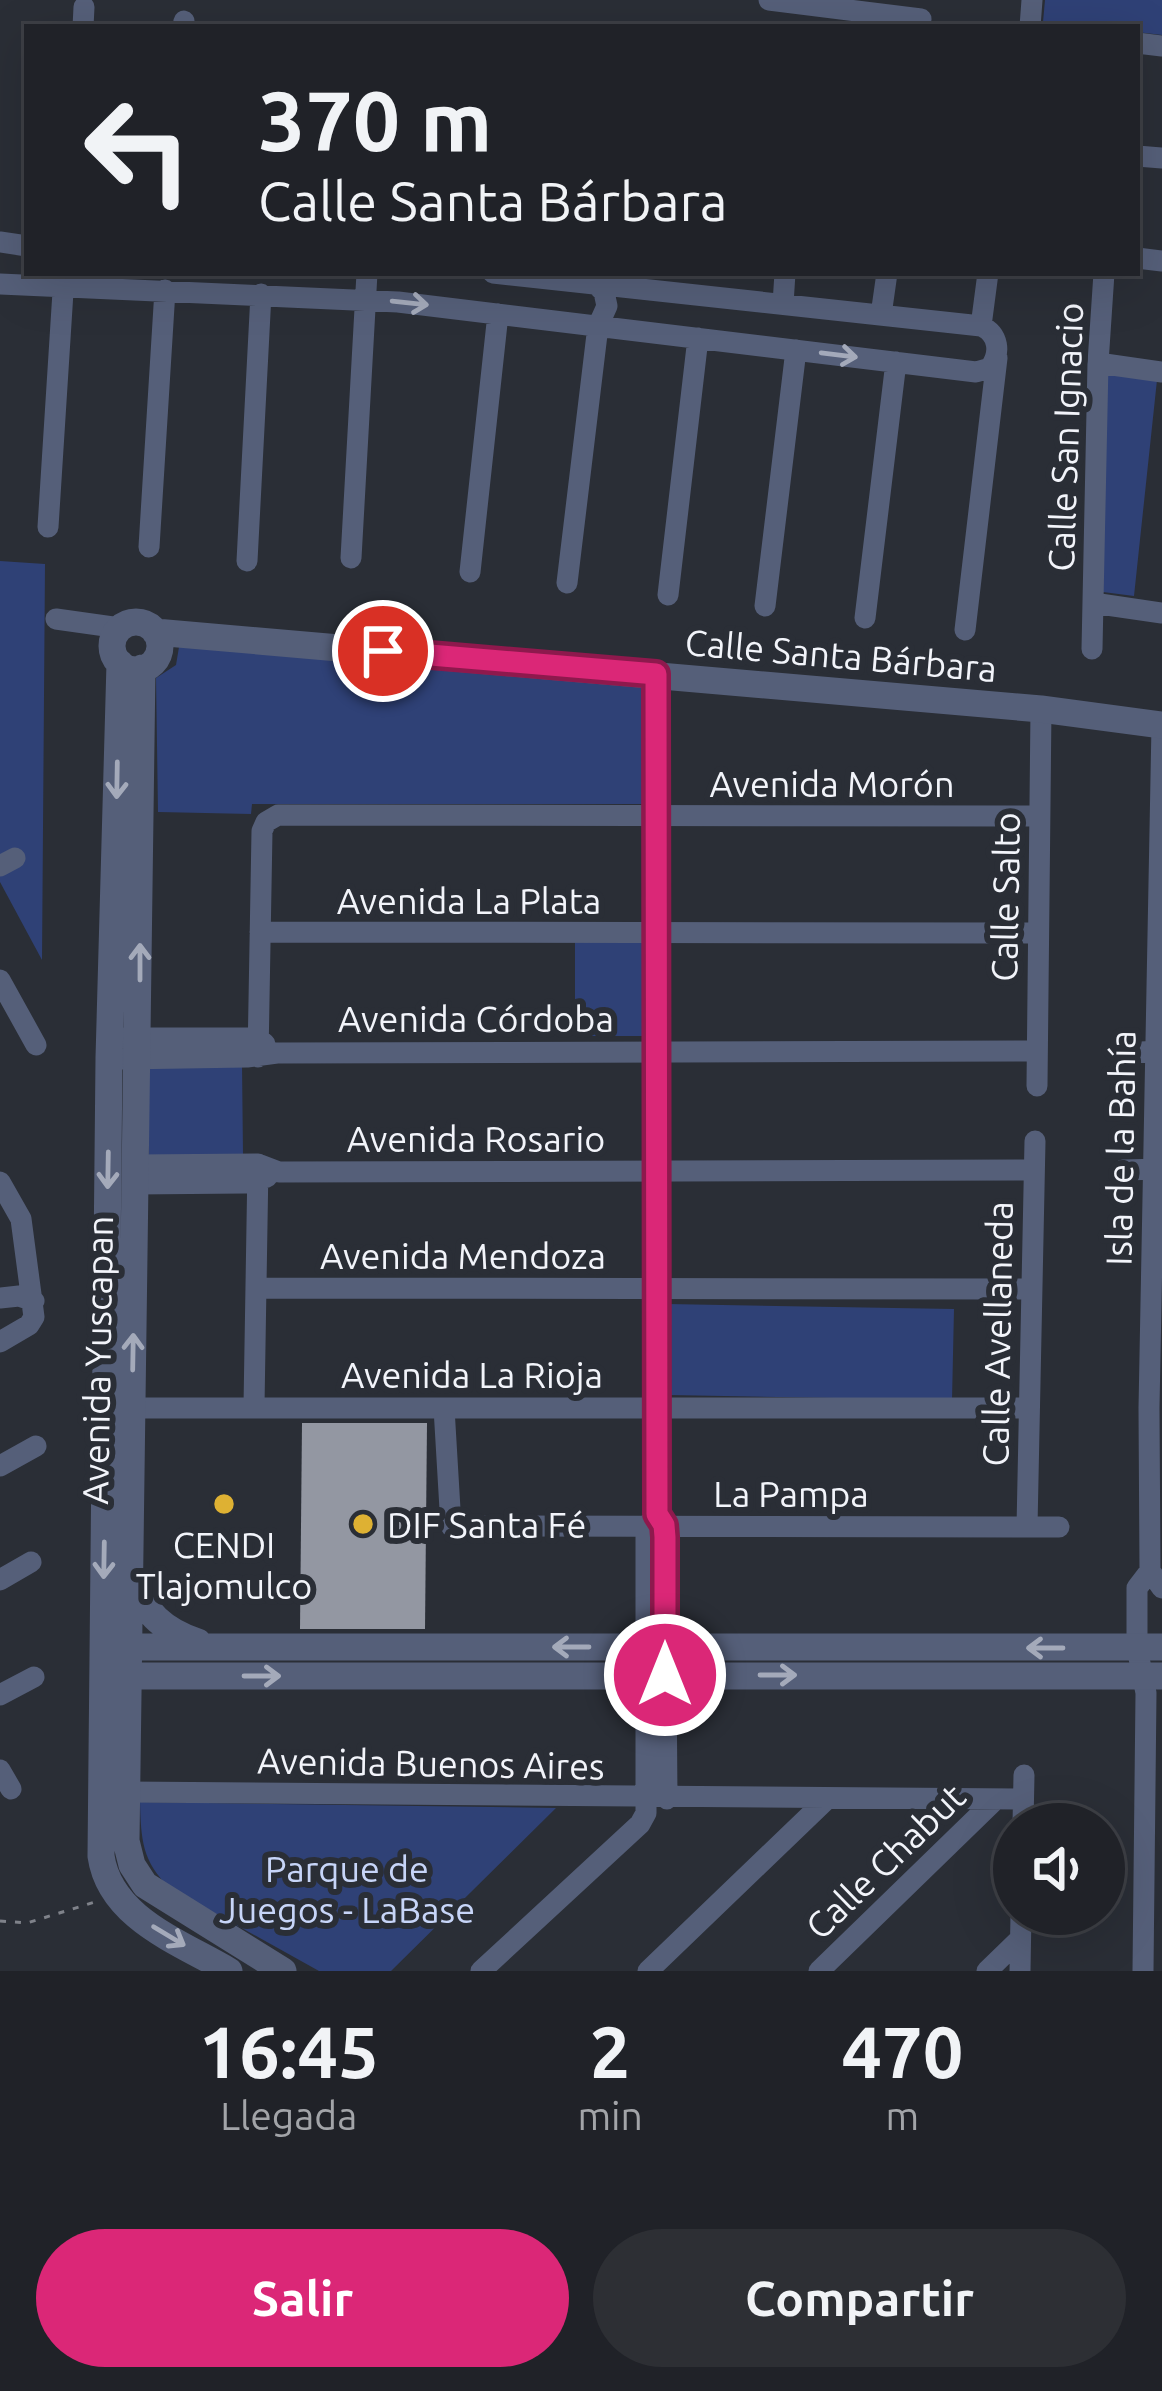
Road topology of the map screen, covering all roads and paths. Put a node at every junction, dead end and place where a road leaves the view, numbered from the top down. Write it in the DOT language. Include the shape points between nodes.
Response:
graph roads {
  1 [pos="770,0"];
  2 [pos="921,15"];
  3 [pos="368,276"];
  4 [pos="540,276"];
  5 [pos="785,276"];
  6 [pos="887,276"];
  7 [pos="988,276"];
  8 [pos="1104,276"];
  9 [pos="64,279"];
  10 [pos="588,279"];
  11 [pos="683,283"];
  12 [pos="0,284"];
  13 [pos="165,290"];
  14 [pos="261,294"];
  15 [pos="367,300"];
  16 [pos="783,304"];
  17 [pos="498,314"];
  18 [pos="881,315"];
  19 [pos="598,326"];
  20 [pos="981,326"];
  21 [pos="698,338"];
  22 [pos="796,350"];
  23 [pos="998,351"];
  24 [pos="896,362"];
  25 [pos="1098,363"];
  26 [pos="1162,372"];
  27 [pos="48,527"];
  28 [pos="148,547"];
  29 [pos="351,558"];
  30 [pos="247,561"];
  31 [pos="470,572"];
  32 [pos="567,583"];
  33 [pos="668,595"];
  34 [pos="1093,603"];
  35 [pos="765,606"];
  36 [pos="1162,613"];
  37 [pos="865,618"];
  38 [pos="56,620"];
  39 [pos="120,628"];
  40 [pos="965,629"];
  41 [pos="155,632"];
  42 [pos="1092,649"];
  43 [pos="131,666"];
  44 [pos="656,674"];
  45 [pos="1041,709"];
  46 [pos="1162,725"];
  47 [pos="657,815"];
  48 [pos="1039,816"];
  49 [pos="1160,816"];
  50 [pos="260,932"];
  51 [pos="657,933"];
  52 [pos="1037,933"];
  53 [pos="1159,934"];
  54 [pos="0,980"];
  55 [pos="36,1046"];
  56 [pos="125,1048"];
  57 [pos="264,1049"];
  58 [pos="657,1050"];
  59 [pos="1035,1051"];
  60 [pos="1158,1051"];
  61 [pos="1119,1053"];
  62 [pos="1037,1086"];
  63 [pos="1035,1142"];
  64 [pos="1157,1169"];
  65 [pos="1033,1170"];
  66 [pos="1123,1170"];
  67 [pos="657,1171"];
  68 [pos="265,1173"];
  69 [pos="136,1175"];
  70 [pos="0,1182"];
  71 [pos="256,1288"];
  72 [pos="657,1289"];
  73 [pos="1031,1289"];
  74 [pos="1156,1289"];
  75 [pos="0,1298"];
  76 [pos="34,1301"];
  77 [pos="0,1342"];
  78 [pos="254,1406"];
  79 [pos="657,1407"];
  80 [pos="132,1408"];
  81 [pos="444,1408"];
  82 [pos="1029,1408"];
  83 [pos="1155,1408"];
  84 [pos="36,1446"];
  85 [pos="0,1466"];
  86 [pos="656,1521"];
  87 [pos="1027,1527"];
  88 [pos="1059,1528"];
  89 [pos="1156,1530"];
  90 [pos="130,1557"];
  91 [pos="31,1562"];
  92 [pos="0,1580"];
  93 [pos="1156,1580"];
  94 [pos="214,1647"];
  95 [pos="656,1661"];
  96 [pos="116,1662"];
  97 [pos="1152,1667"];
  98 [pos="214,1676"];
  99 [pos="34,1677"];
  100 [pos="0,1695"];
  101 [pos="127,1748"];
  102 [pos="1024,1775"];
  103 [pos="126,1792"];
  104 [pos="657,1799"];
  105 [pos="827,1799"];
  106 [pos="997,1799"];
  107 [pos="1023,1799"];
  108 [pos="1023,1803"];
  109 [pos="113,1896"];
  110 [pos="0,1921"];
  111 [pos="1020,1935"];
  112 [pos="1020,1939"];
  113 [pos="229,1971"];
  114 [pos="284,1971"];
  115 [pos="481,1971"];
  116 [pos="648,1971"];
  117 [pos="820,1971"];
  118 [pos="987,1971"];
  119 [pos="1020,1971"];
  120 [pos="1143,1971"];
  1 -- 2 [label="street"];
  3 -- 15 [label="street"];
  4 -- 10 [label="street"];
  5 -- 16 [label="street"];
  6 -- 18 [label="street"];
  7 -- 20 [label="street"];
  8 -- 25 [label="street, Calle San Ignacio"];
  9 -- 12 [label="street"];
  9 -- 13 [label="street"];
  9 -- 27 [label="street"];
  10 -- 11 [label="street"];
  10 -- 19 [label="street" via="608,306"];
  11 -- 16 [label="street"];
  13 -- 14 [label="street"];
  13 -- 28 [label="street"];
  14 -- 15 [label="street"];
  14 -- 30 [label="street"];
  15 -- 17 [label="street, one-way"];
  15 -- 29 [label="street"];
  16 -- 18 [label="street"];
  17 -- 19 [label="street"];
  17 -- 31 [label="street"];
  18 -- 20 [label="street"];
  19 -- 21 [label="street"];
  19 -- 32 [label="street"];
  20 -- 23 [label="street"];
  21 -- 22 [label="street"];
  21 -- 33 [label="street"];
  22 -- 24 [label="street, one-way"];
  22 -- 35 [label="street"];
  23 -- 24 [label="street" via="982,372"];
  23 -- 40 [label="street"];
  24 -- 37 [label="street"];
  25 -- 26 [label="street"];
  25 -- 34 [label="street, Calle San Ignacio"];
  34 -- 36 [label="street, Calle San Ignacio"];
  34 -- 42 [label="street, Calle San Ignacio"];
  38 -- 39 [label="street"];
  39 -- 41 [label="street" via="134,622"];
  39 -- 43 [label="street" via="112,642"];
  41 -- 43 [label="street" via="159,653"];
  41 -- 44 [label="street, Calle Santa Bárbara"];
  43 -- 56 [label="street, Avenida Yuscapan"];
  44 -- 45 [label="street, Calle Santa Bárbara"];
  44 -- 47 [label="street"];
  45 -- 46 [label="street, Calle Santa Bárbara"];
  45 -- 48 [label="street, Calle Salto"];
  46 -- 49 [label="street, Isla de la Bahía"];
  47 -- 48 [label="street, Avenida Morón"];
  47 -- 50 [label="street, Avenida Morón" via="278,815 262,831"];
  47 -- 51 [label="street"];
  48 -- 52 [label="street, Calle Salto"];
  49 -- 53 [label="street, Isla de la Bahía"];
  50 -- 51 [label="street, Avenida La Plata"];
  50 -- 57 [label="street"];
  51 -- 52 [label="street, Avenida La Plata"];
  51 -- 58 [label="street"];
  52 -- 59 [label="street, Calle Salto"];
  53 -- 60 [label="street, Isla de la Bahía"];
  54 -- 55 [label="street"];
  56 -- 57 [label="street, Avenida Córdoba"];
  56 -- 69 [label="street, Avenida Yuscapan"];
  56 -- 96 [label="street, Avenida Yuscapan, one-way"];
  57 -- 58 [label="street, Avenida Córdoba"];
  58 -- 59 [label="street, Avenida Córdoba"];
  58 -- 67 [label="street"];
  59 -- 62 [label="street, Calle Salto"];
  60 -- 61 [label="street"];
  60 -- 64 [label="street, Isla de la Bahía"];
  63 -- 65 [label="street, Calle Avellaneda"];
  64 -- 66 [label="street"];
  64 -- 74 [label="street, Isla de la Bahía"];
  65 -- 67 [label="street, Avenida Rosario"];
  65 -- 73 [label="street, Calle Avellaneda"];
  67 -- 68 [label="street, Avenida Rosario"];
  67 -- 72 [label="street"];
  68 -- 69 [label="street, Avenida Rosario"];
  68 -- 71 [label="street"];
  80 -- 69 [label="street, Avenida Yuscapan, one-way"];
  70 -- 76 [label="street" via="21,1219"];
  71 -- 72 [label="street, Avenida Mendoza"];
  71 -- 78 [label="street"];
  72 -- 73 [label="street, Avenida Mendoza"];
  72 -- 79 [label="street"];
  73 -- 82 [label="street, Calle Avellaneda"];
  74 -- 83 [label="street, Isla de la Bahía"];
  75 -- 76 [label="street"];
  76 -- 77 [label="street" via="29,1325"];
  78 -- 80 [label="street, Avenida La Rioja"];
  78 -- 81 [label="street, Avenida La Rioja"];
  79 -- 81 [label="street, Avenida La Rioja"];
  79 -- 82 [label="street, Avenida La Rioja"];
  79 -- 86 [label="street"];
  80 -- 90 [label="street, Avenida Yuscapan"];
  81 -- 86 [label="street, La Pampa" via="451,1526"];
  82 -- 87 [label="street, Calle Avellaneda"];
  83 -- 89 [label="street, Isla de la Bahía"];
  84 -- 85 [label="street"];
  86 -- 87 [label="street, La Pampa"];
  86 -- 95 [label="street"];
  87 -- 88 [label="street, La Pampa"];
  89 -- 93 [label="street, Isla de la Bahía"];
  90 -- 94 [label="street" via="137,1591 158,1622"];
  90 -- 96 [label="street, Avenida Yuscapan"];
  91 -- 92 [label="street"];
  93 -- 97 [label="street, Isla de la Bahía" via="1137,1588"];
  95 -- 94 [label="street, one-way"];
  94 -- 96 [label="street"];
  95 -- 97 [label="street"];
  98 -- 95 [label="street, one-way"];
  95 -- 104 [label="street"];
  96 -- 98 [label="street"];
  96 -- 101 [label="street, Avenida Yuscapan"];
  96 -- 109 [label="street, Avenida Yuscapan" via="101,1856"];
  97 -- 120 [label="street, Isla de la Bahía"];
  98 -- 101 [label="street" via="158,1692 136,1718"];
  99 -- 100 [label="street"];
  101 -- 103 [label="street, Avenida Yuscapan"];
  102 -- 107 [label="street"];
  103 -- 104 [label="street, Avenida Buenos Aires"];
  103 -- 114 [label="street, Avenida Yuscapan" via="126,1841 145,1885"];
  104 -- 105 [label="street, Avenida Buenos Aires"];
  104 -- 115 [label="street"];
  105 -- 106 [label="street, Avenida Buenos Aires"];
  105 -- 116 [label="street"];
  106 -- 107 [label="street, Avenida Buenos Aires"];
  106 -- 117 [label="street, Calle Chabut"];
  107 -- 108 [label="street"];
  109 -- 110 [label="path" via="27,1923"];
  109 -- 113 [label="street, one-way"];
  111 -- 112 [label="street"];
  112 -- 118 [label="street"];
  112 -- 119 [label="street"];
}
